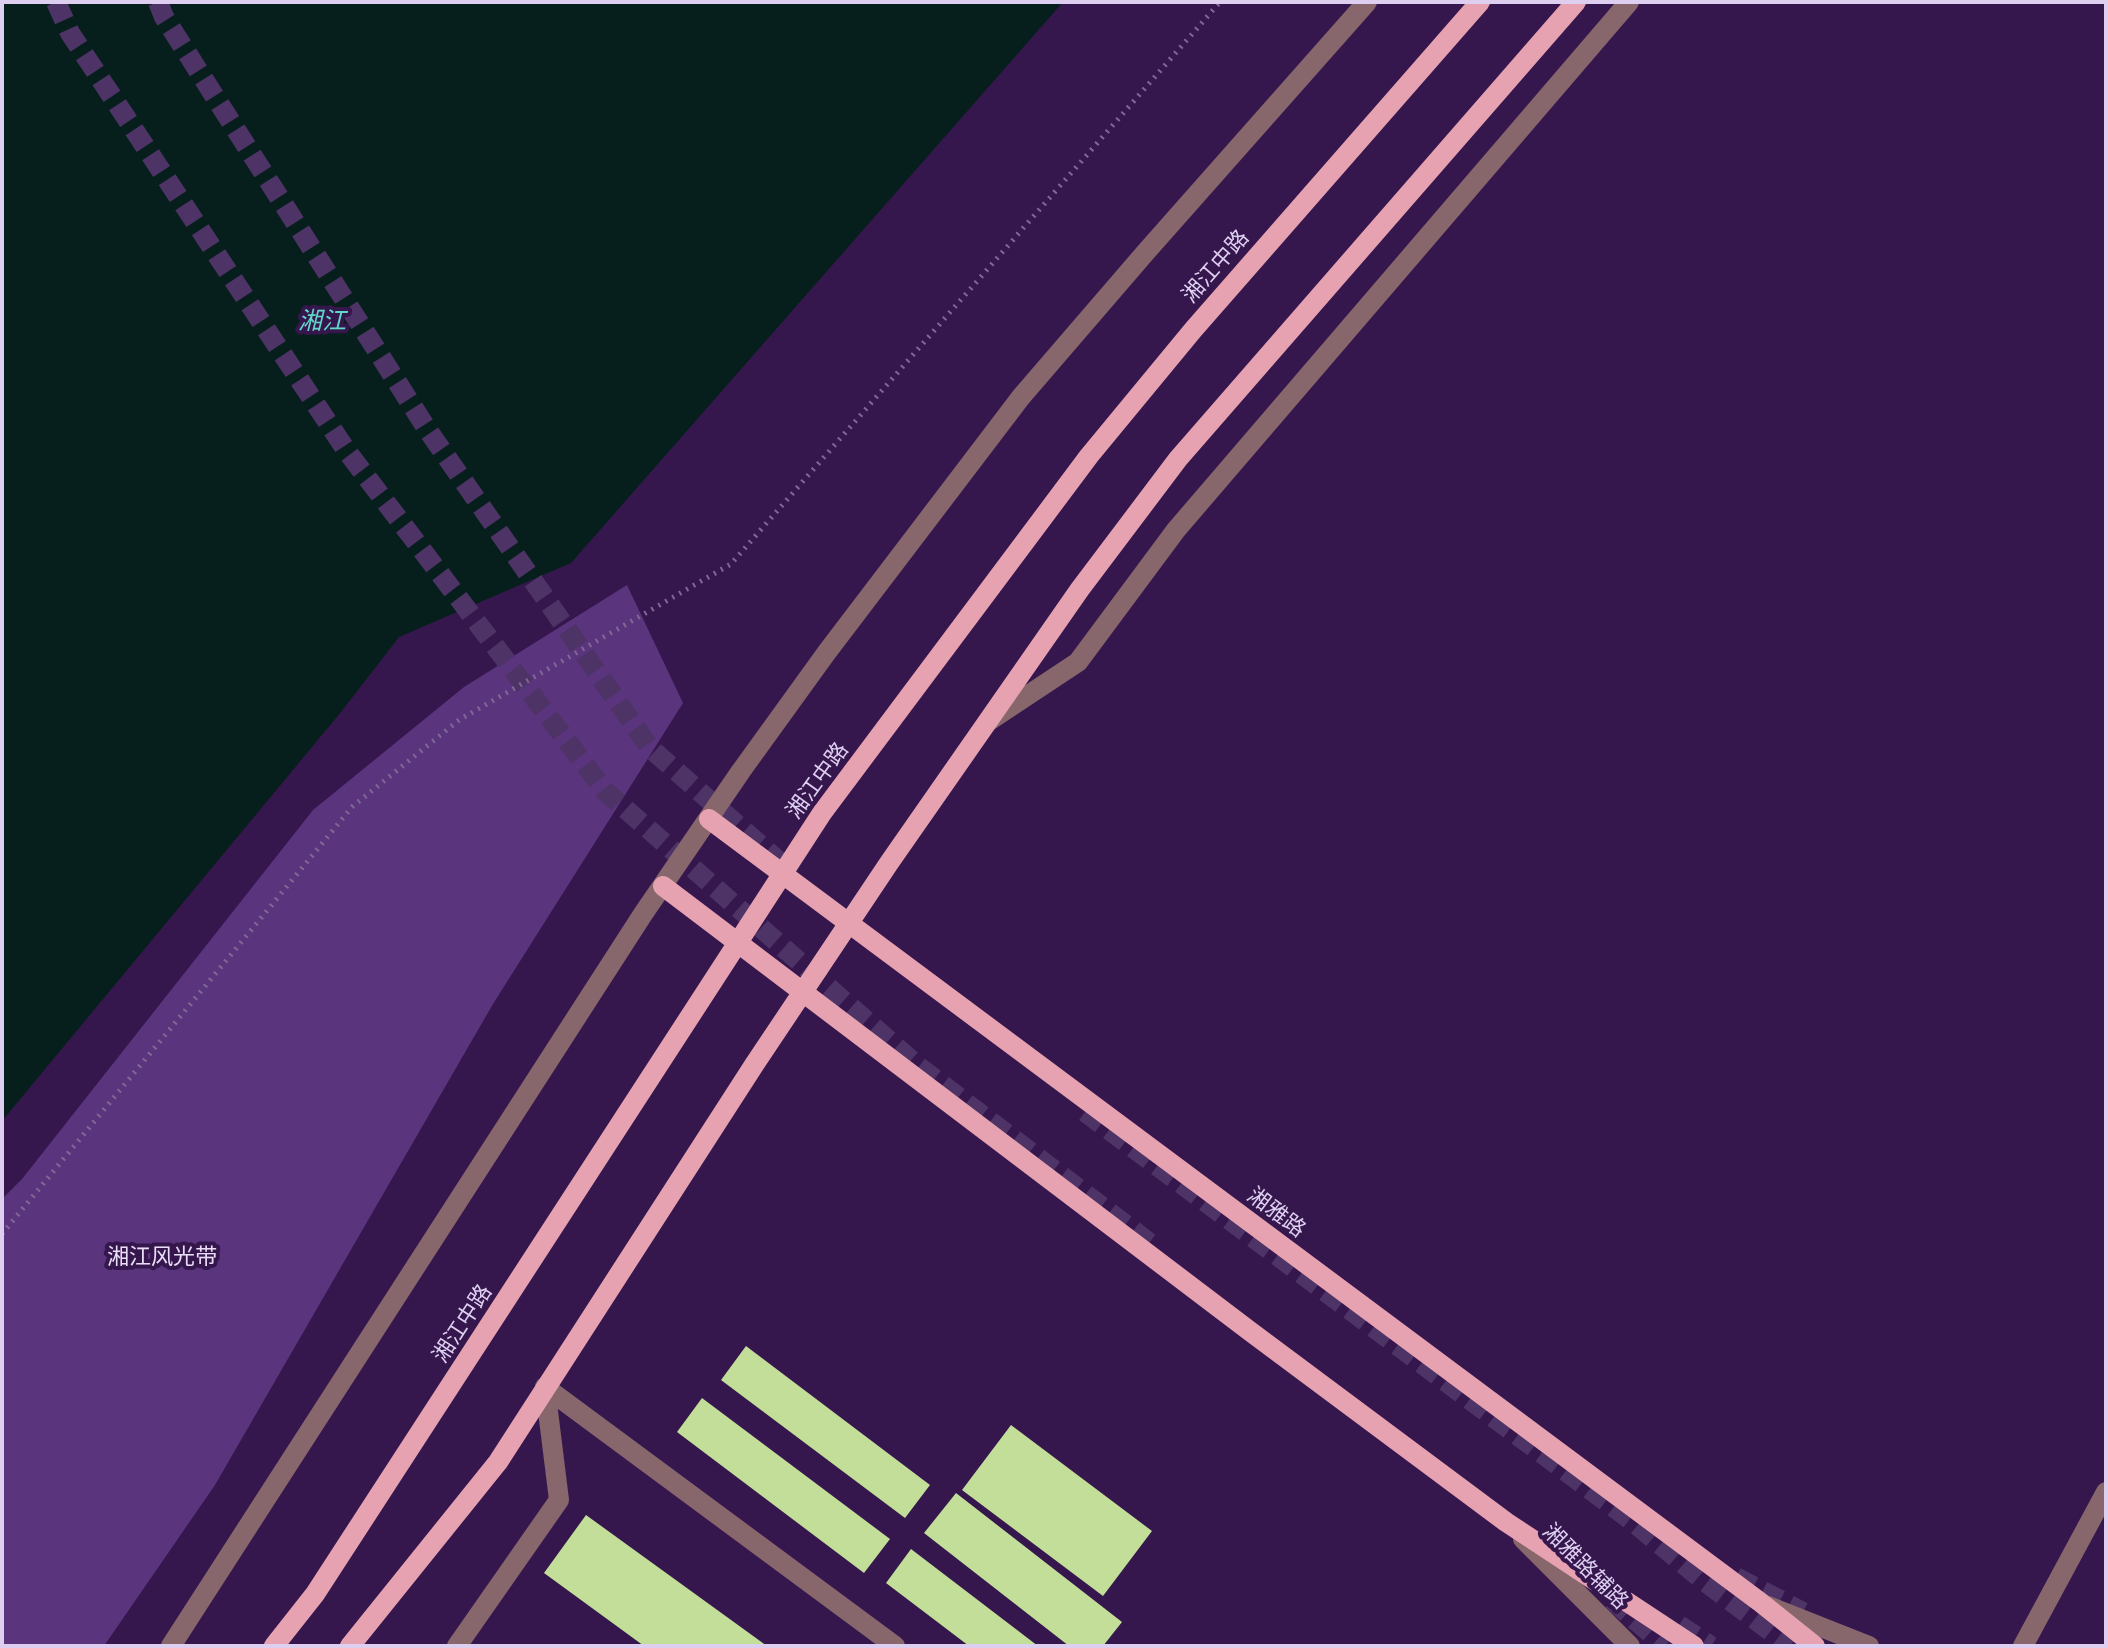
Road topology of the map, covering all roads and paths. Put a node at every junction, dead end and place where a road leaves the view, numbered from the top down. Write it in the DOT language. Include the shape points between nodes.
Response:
graph roads {
  1 [pos="1220,2"];
  2 [pos="1367,2"];
  3 [pos="1480,2"];
  4 [pos="1576,2"];
  5 [pos="1629,2"];
  6 [pos="989,721"];
  7 [pos="709,819"];
  8 [pos="783,874"];
  9 [pos="663,886"];
  10 [pos="849,923"];
  11 [pos="738,943"];
  12 [pos="803,992"];
  13 [pos="2,1234"];
  14 [pos="545,1387"];
  15 [pos="2106,1492"];
  16 [pos="1506,1522"];
  17 [pos="1760,1602"];
  18 [pos="171,1646"];
  19 [pos="274,1646"];
  20 [pos="350,1646"];
  21 [pos="457,1646"];
  22 [pos="895,1646"];
  23 [pos="1630,1646"];
  24 [pos="1694,1646"];
  25 [pos="1815,1646"];
  26 [pos="1869,1646"];
  27 [pos="2023,1646"];
  1 -- 13 [label="path" via="731,564 459,720 352,807"];
  2 -- 7 [label="street" via="1021,397 836,640"];
  3 -- 8 [label="main road, 湘江中路" via="1089,456 822,813"];
  4 -- 6 [label="main road" via="1178,459"];
  5 -- 6 [label="street" via="1176,530 1078,662"];
  6 -- 10 [label="main road"];
  7 -- 8 [label="main road, 湘雅路"];
  7 -- 9 [label="street"];
  8 -- 10 [label="main road, 湘雅路"];
  8 -- 11 [label="main road, 湘江中路"];
  9 -- 11 [label="main road"];
  9 -- 18 [label="street"];
  10 -- 12 [label="main road"];
  10 -- 17 [label="main road, 湘雅路"];
  11 -- 12 [label="main road"];
  11 -- 19 [label="main road, 湘江中路" via="315,1594"];
  12 -- 14 [label="main road"];
  12 -- 16 [label="main road"];
  14 -- 20 [label="main road" via="498,1462"];
  14 -- 21 [label="street" via="559,1500"];
  14 -- 22 [label="street"];
  15 -- 27 [label="street"];
  16 -- 23 [label="street, 湘雅路辅路"];
  16 -- 24 [label="main road"];
  17 -- 25 [label="main road, 湘雅路"];
  17 -- 26 [label="street"];
}
